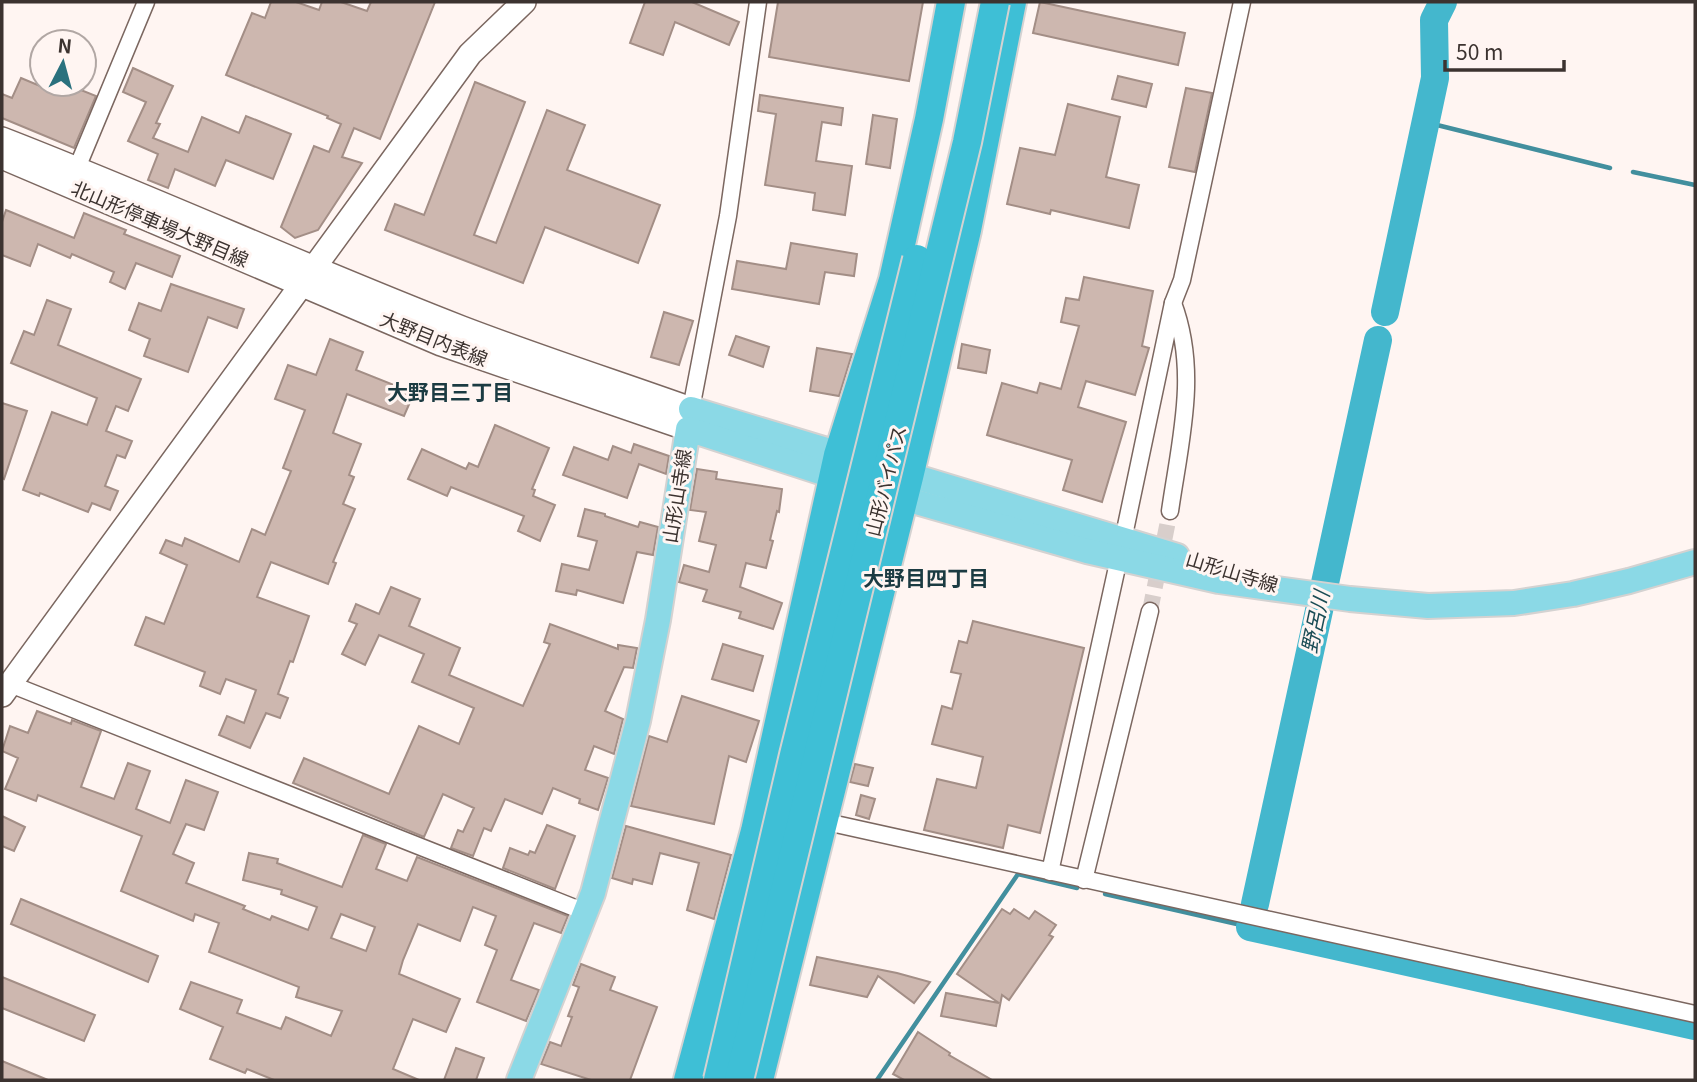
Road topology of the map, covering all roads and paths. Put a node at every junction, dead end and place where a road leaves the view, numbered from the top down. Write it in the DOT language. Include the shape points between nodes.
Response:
graph roads {
  1 [pos="146,2"];
  2 [pos="524,2"];
  3 [pos="758,2"];
  4 [pos="951,2"];
  5 [pos="969,2"];
  6 [pos="995,2"];
  7 [pos="1012,2"];
  8 [pos="1242,2"];
  9 [pos="2,139"];
  10 [pos="2,157"];
  11 [pos="77,168"];
  12 [pos="307,276"];
  13 [pos="1173,303"];
  14 [pos="690,419"];
  15 [pos="836,466"];
  16 [pos="906,488"];
  17 [pos="1170,512"];
  18 [pos="1121,549"];
  19 [pos="1695,562"];
  20 [pos="1150,611"];
  21 [pos="6,689"];
  22 [pos="821,821"];
  23 [pos="1050,872"];
  24 [pos="1084,880"];
  25 [pos="585,912"];
  26 [pos="1695,1014"];
  27 [pos="519,1080"];
  28 [pos="688,1080"];
  29 [pos="718,1080"];
  30 [pos="739,1080"];
  31 [pos="759,1080"];
  1 -- 11 [label="street"];
  2 -- 12 [label="main road" via="470,54"];
  3 -- 14 [label="street" via="728,216"];
  4 -- 15 [label="highway" via="893,280"];
  5 -- 29 [label="highway, 山形バイパス, bridge" via="918,259"];
  6 -- 30 [label="highway, 山形バイパス, bridge" via="965,155"];
  7 -- 16 [label="highway" via="967,229"];
  8 -- 13 [label="street" via="1182,280"];
  9 -- 11 [label="main road, 北山形停車場大野目線"];
  10 -- 12 [label="main road, 北山形停車場大野目線"];
  11 -- 12 [label="main road, 北山形停車場大野目線"];
  12 -- 14 [label="main road, 大野目内表線" via="441,344"];
  12 -- 21 [label="main road"];
  13 -- 17 [label="street" via="1182,327 1188,389"];
  13 -- 18 [label="street"];
  14 -- 15 [label="main road, 山形山寺線"];
  14 -- 25 [label="main road, 山形山寺線" via="638,721"];
  15 -- 16 [label="main road, 山形山寺線"];
  15 -- 28 [label="highway" via="755,831"];
  16 -- 18 [label="main road, 山形山寺線"];
  16 -- 22 [label="highway"];
  18 -- 19 [label="main road, 山形山寺線" via="1219,581 1428,606 1514,603 1618,584"];
  18 -- 23 [label="street"];
  20 -- 24 [label="street"];
  21 -- 25 [label="street"];
  22 -- 23 [label="street"];
  22 -- 31 [label="highway"];
  23 -- 24 [label="street"];
  24 -- 26 [label="street"];
  25 -- 27 [label="main road, 山形山寺線"];
}
